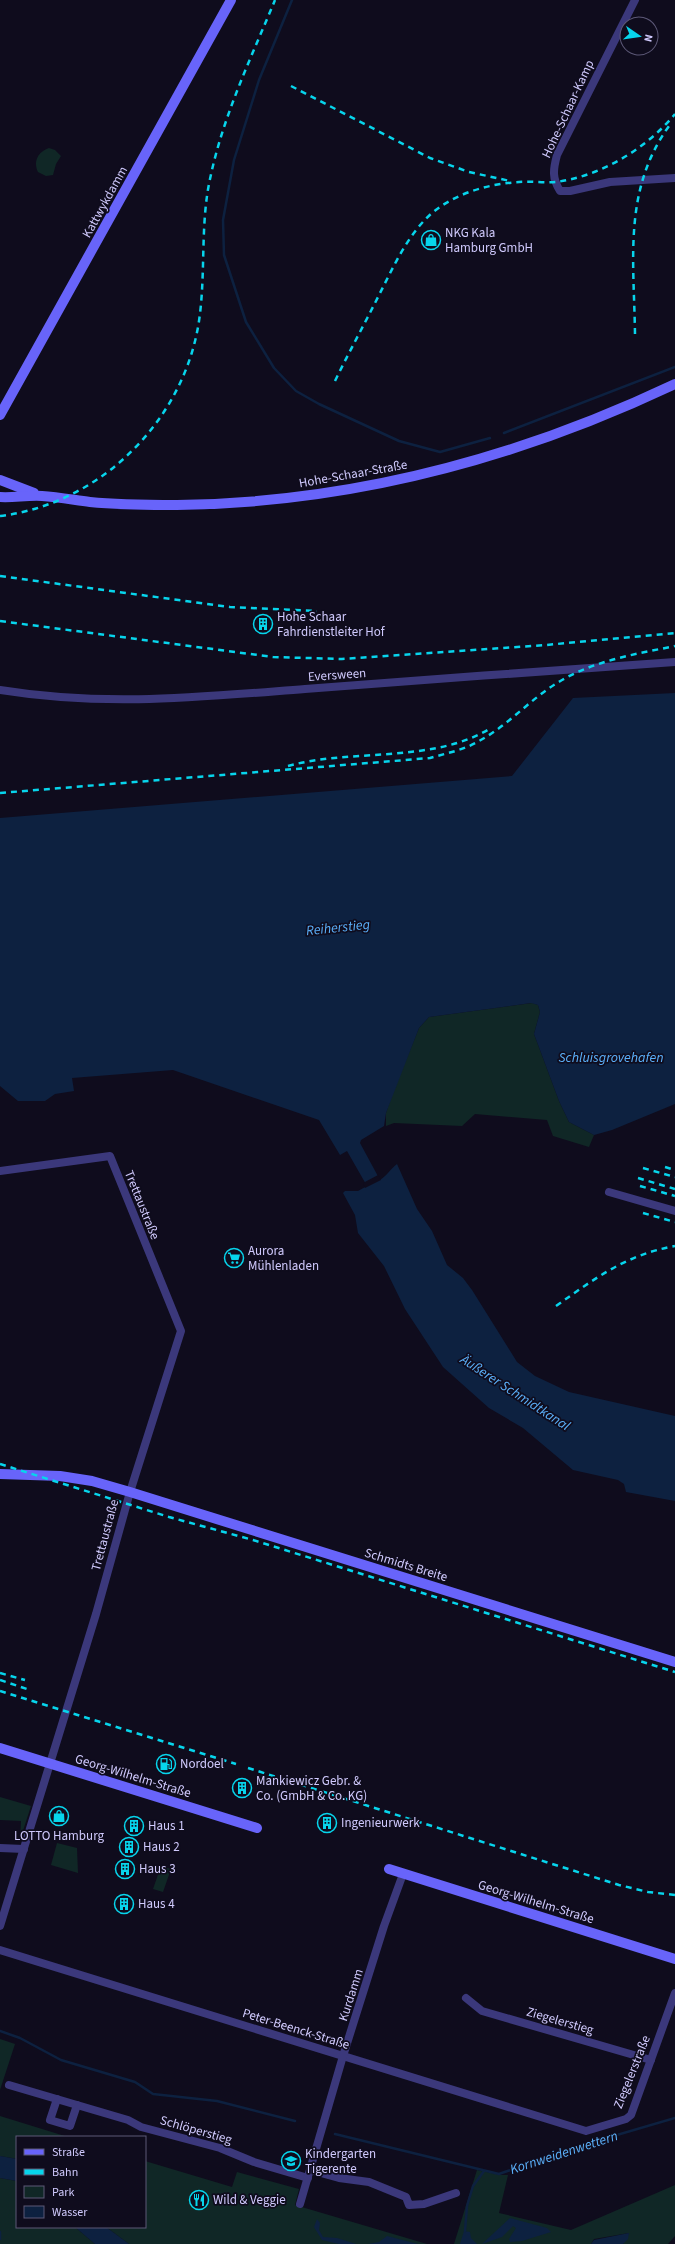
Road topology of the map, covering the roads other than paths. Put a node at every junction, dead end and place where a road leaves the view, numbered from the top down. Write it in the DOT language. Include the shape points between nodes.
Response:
graph roads {
  1 [pos="231,0"];
  2 [pos="635,0"];
  3 [pos="675,178"];
  4 [pos="675,384"];
  5 [pos="0,415"];
  6 [pos="0,480"];
  7 [pos="0,489"];
  8 [pos="19,495"];
  9 [pos="43,496"];
  10 [pos="0,497"];
  11 [pos="675,662"];
  12 [pos="0,690"];
  13 [pos="0,1171"];
  14 [pos="610,1192"];
  15 [pos="675,1211"];
  16 [pos="0,1474"];
  17 [pos="130,1492"];
  18 [pos="675,1662"];
  19 [pos="0,1748"];
  20 [pos="51,1764"];
  21 [pos="257,1828"];
  22 [pos="0,1848"];
  23 [pos="24,1849"];
  24 [pos="389,1870"];
  25 [pos="403,1874"];
  26 [pos="0,1926"];
  27 [pos="0,1950"];
  28 [pos="675,1959"];
  29 [pos="675,1993"];
  30 [pos="466,1998"];
  31 [pos="344,2056"];
  32 [pos="651,2060"];
  33 [pos="9,2084"];
  34 [pos="57,2099"];
  35 [pos="77,2105"];
  36 [pos="586,2131"];
  37 [pos="309,2174"];
  38 [pos="456,2194"];
  39 [pos="300,2204"];
  1 -- 5 [label="main road, Kattwykdamm"];
  2 -- 3 [label="street, Hohe-Schaar-Kamp" via="557,155 553,172 555,182 560,191 570,191 610,182"];
  4 -- 9 [label="main road, Hohe-Schaar-Straße" via="502,453 437,471 347,490 247,502 175,505 97,502"];
  6 -- 9 [label="main road"];
  7 -- 8 [label="main road, Hohe-Schaar-Straße"];
  8 -- 9 [label="main road, Hohe-Schaar-Straße"];
  8 -- 10 [label="main road, Hohe-Schaar-Straße"];
  11 -- 12 [label="street, Eversween" via="198,699 98,700"];
  13 -- 17 [label="street, Trettaustraße" via="110,1156 181,1331"];
  14 -- 15 [label="street"];
  16 -- 17 [label="main road, Schmidts Breite" via="60,1476 92,1481"];
  17 -- 18 [label="main road, Schmidts Breite"];
  17 -- 20 [label="street, Trettaustraße"];
  19 -- 20 [label="main road, Georg-Wilhelm-Straße"];
  20 -- 21 [label="main road, Georg-Wilhelm-Straße"];
  20 -- 23 [label="street, Trettaustraße"];
  22 -- 23 [label="street"];
  23 -- 26 [label="street, Trettaustraße"];
  24 -- 25 [label="main road, Georg-Wilhelm-Straße"];
  25 -- 28 [label="main road, Georg-Wilhelm-Straße"];
  25 -- 31 [label="street, Kurdamm"];
  27 -- 31 [label="street, Peter-Beenck-Straße"];
  29 -- 32 [label="street, Ziegelerstraße"];
  30 -- 32 [label="street, Ziegelerstieg" via="482,2011"];
  31 -- 36 [label="street, Peter-Beenck-Straße"];
  31 -- 37 [label="street, Kurdamm"];
  32 -- 36 [label="street, Ziegelerstraße" via="631,2115 626,2119"];
  33 -- 34 [label="street, Schlöperstieg"];
  34 -- 35 [label="street, Schlöperstieg"];
  34 -- 35 [label="street" via="50,2120 70,2126"];
  35 -- 37 [label="street, Schlöperstieg" via="178,2138 220,2148 254,2162"];
  37 -- 38 [label="street" via="369,2182 406,2197 409,2205 424,2204"];
  37 -- 39 [label="street, Kurdamm"];
}
